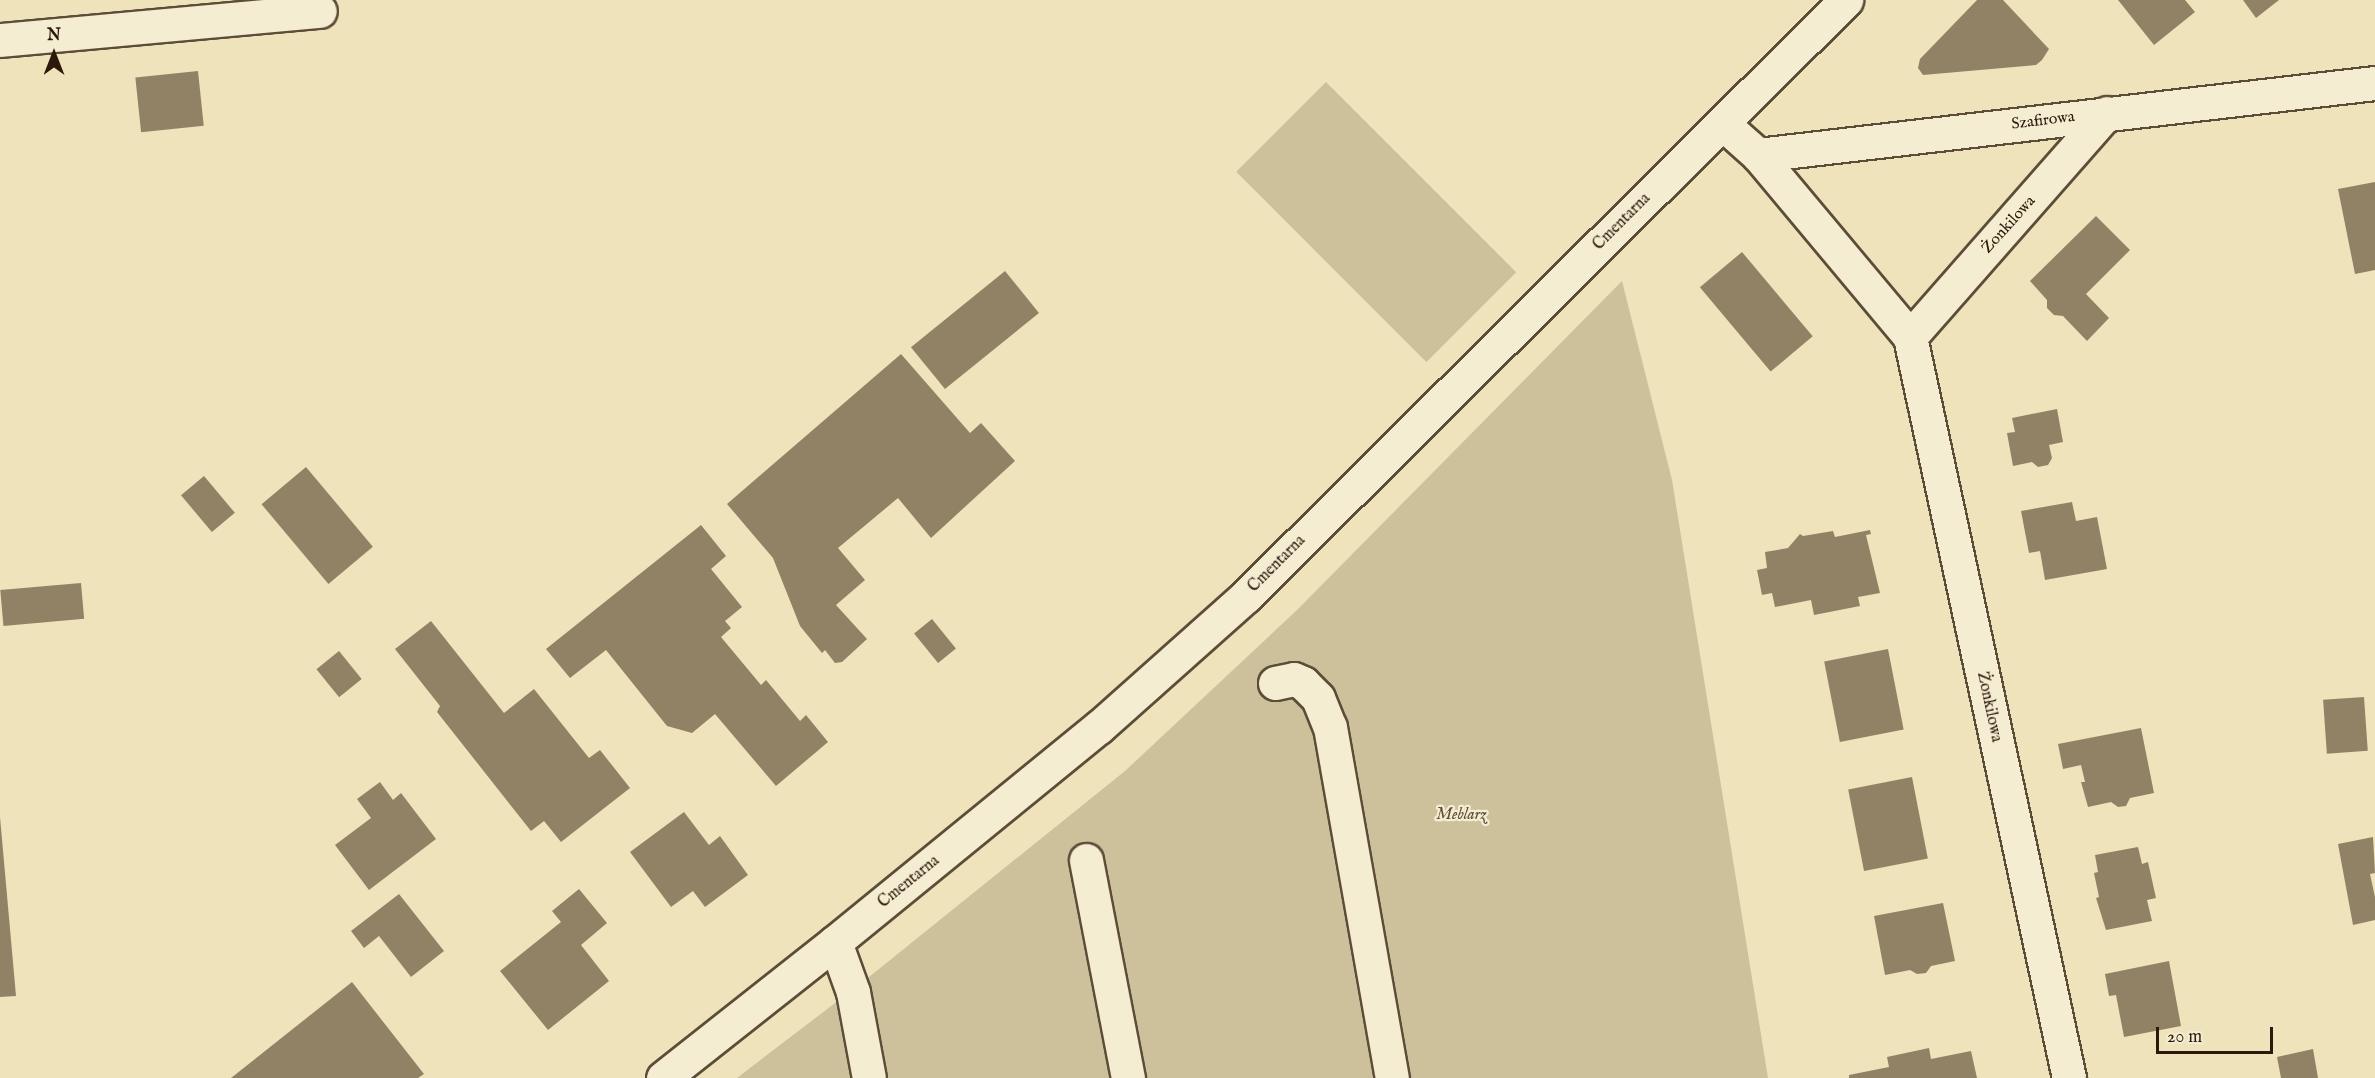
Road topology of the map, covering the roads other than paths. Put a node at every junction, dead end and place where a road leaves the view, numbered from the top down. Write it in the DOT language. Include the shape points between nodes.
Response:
graph roads {
  1 [pos="1846,0"];
  2 [pos="320,11"];
  3 [pos="0,40"];
  4 [pos="2375,83"];
  5 [pos="2108,113"];
  6 [pos="1722,123"];
  7 [pos="1758,155"];
  8 [pos="1910,337"];
  9 [pos="1275,683"];
  10 [pos="1086,860"];
  11 [pos="835,942"];
  12 [pos="663,1078"];
  13 [pos="868,1078"];
  14 [pos="1128,1078"];
  15 [pos="1392,1078"];
  16 [pos="2069,1078"];
  1 -- 6 [label="street, Cmentarna"];
  2 -- 3 [label="street"];
  4 -- 5 [label="street, Szafirowa"];
  5 -- 7 [label="street, Szafirowa"];
  5 -- 8 [label="street, Żonkilowa"];
  6 -- 7 [label="street"];
  6 -- 11 [label="street, Cmentarna" via="1246,596 1100,727"];
  7 -- 8 [label="street, Żonkilowa"];
  8 -- 16 [label="street, Żonkilowa"];
  9 -- 15 [label="street" via="1294,679 1303,683 1318,698 1330,727"];
  10 -- 14 [label="street"];
  11 -- 12 [label="street, Cmentarna"];
  11 -- 13 [label="street" via="853,992"];
}
